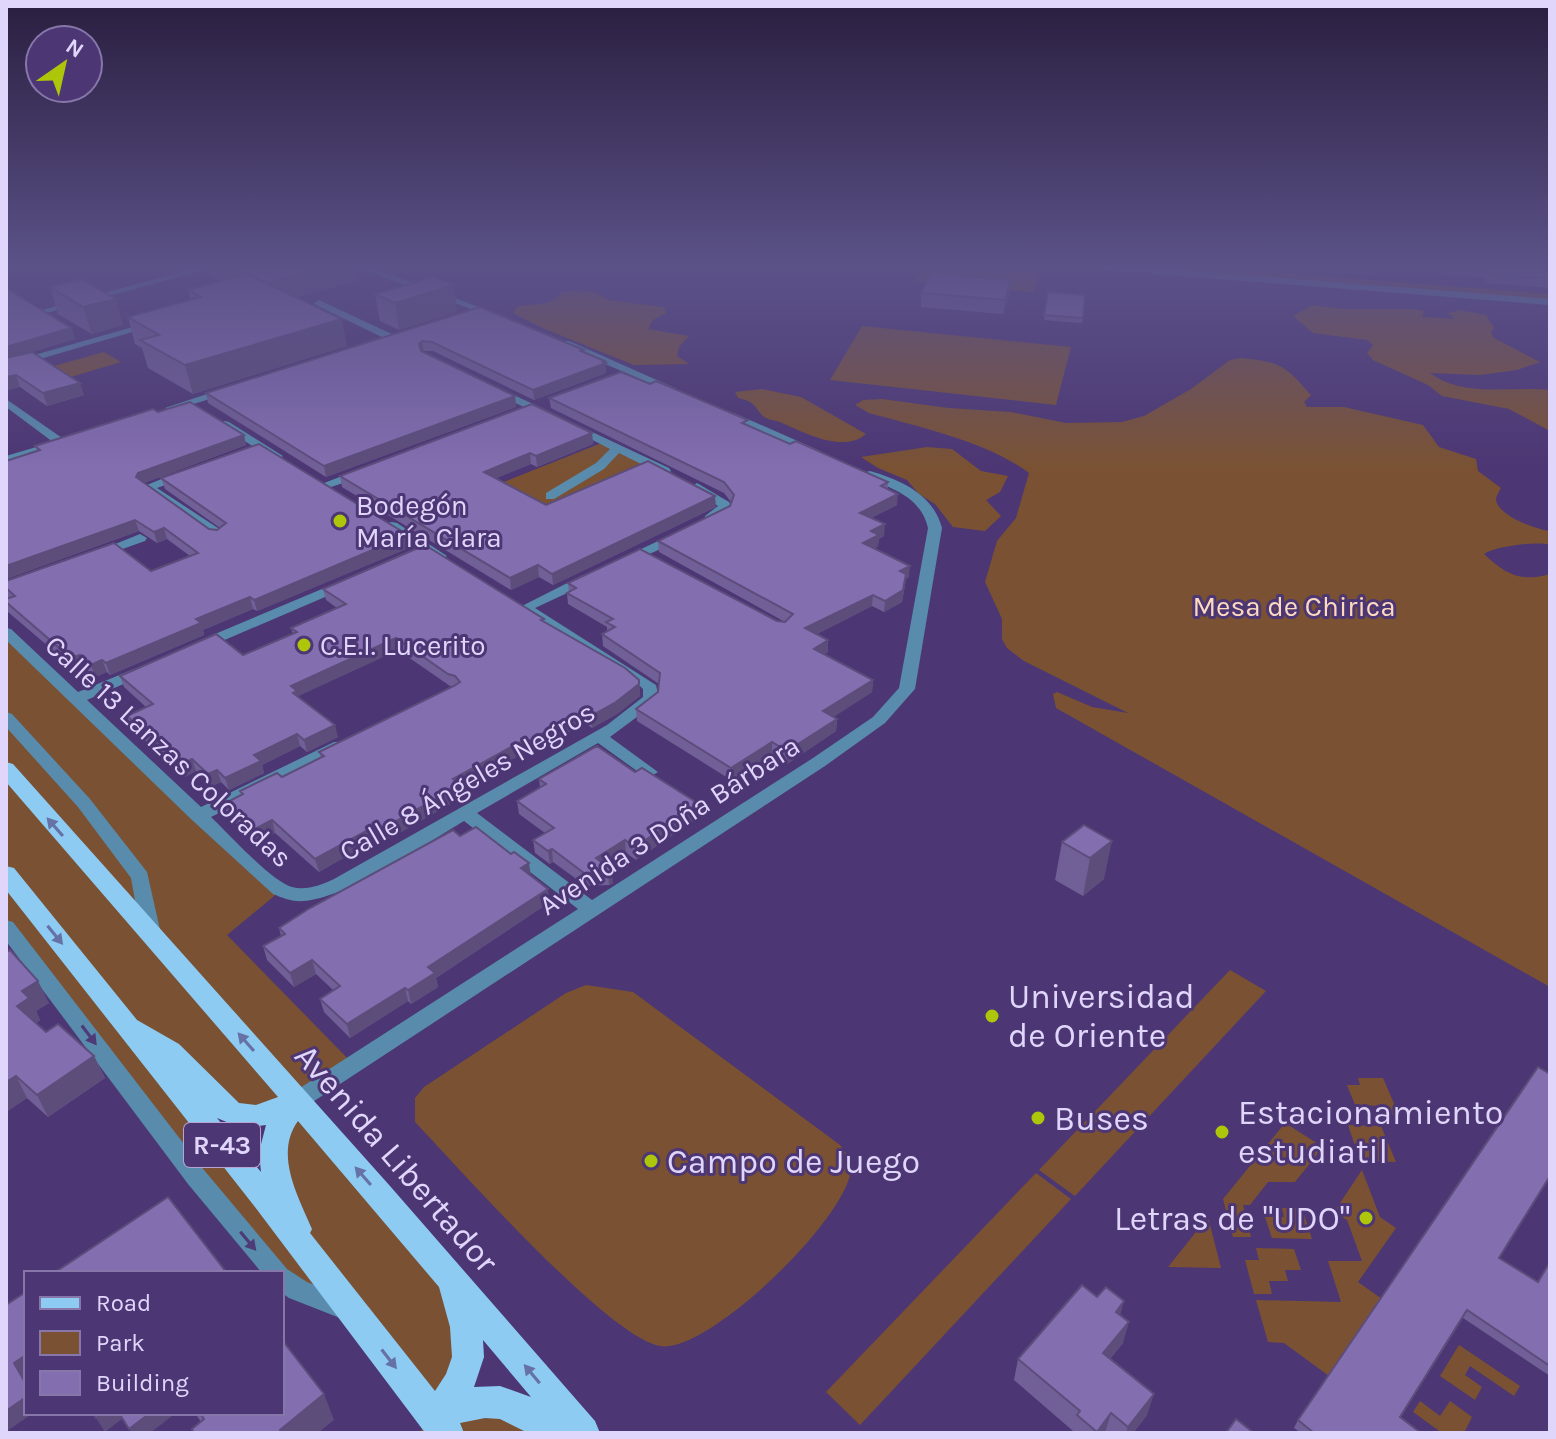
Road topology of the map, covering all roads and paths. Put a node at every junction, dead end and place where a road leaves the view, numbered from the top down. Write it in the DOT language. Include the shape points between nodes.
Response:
graph roads {
  1 [pos="123,333"];
  2 [pos="382,333"];
  3 [pos="407,333"];
  4 [pos="80,335"];
  5 [pos="547,335"];
  6 [pos="392,338"];
  7 [pos="91,342"];
  8 [pos="377,343"];
  9 [pos="6,366"];
  10 [pos="631,371"];
  11 [pos="617,377"];
  12 [pos="494,388"];
  13 [pos="231,389"];
  14 [pos="686,395"];
  15 [pos="6,402"];
  16 [pos="190,402"];
  17 [pos="548,403"];
  18 [pos="711,406"];
  19 [pos="534,408"];
  20 [pos="203,410"];
  21 [pos="152,414"];
  22 [pos="519,414"];
  23 [pos="215,418"];
  24 [pos="618,448"];
  25 [pos="817,453"];
  26 [pos="6,460"];
  27 [pos="293,466"];
  28 [pos="197,469"];
  29 [pos="368,470"];
  30 [pos="860,471"];
  31 [pos="550,496"];
  32 [pos="346,498"];
  33 [pos="380,519"];
  34 [pos="219,535"];
  35 [pos="140,538"];
  36 [pos="86,558"];
  37 [pos="447,560"];
  38 [pos="357,578"];
  39 [pos="6,632"];
  40 [pos="188,650"];
  41 [pos="160,663"];
  42 [pos="75,699"];
  43 [pos="6,717"];
  44 [pos="359,736"];
  45 [pos="598,736"];
  46 [pos="6,769"];
  47 [pos="650,772"];
  48 [pos="464,812"];
  49 [pos="198,816"];
  50 [pos="6,874"];
  51 [pos="302,895"];
  52 [pos="591,909"];
  53 [pos="6,927"];
  54 [pos="151,936"];
  55 [pos="15,956"];
  56 [pos="126,1024"];
  57 [pos="297,1101"];
  58 [pos="304,1249"];
  59 [pos="275,1271"];
  60 [pos="447,1273"];
  61 [pos="284,1280"];
  62 [pos="352,1310"];
  63 [pos="433,1428"];
  64 [pos="554,1433"];
  65 [pos="583,1433"];
  1 -- 7 [label="street"];
  2 -- 6 [label="street"];
  3 -- 6 [label="street"];
  4 -- 7 [label="street"];
  5 -- 10 [label="street"];
  6 -- 8 [label="street"];
  7 -- 9 [label="street"];
  10 -- 11 [label="street"];
  10 -- 14 [label="street"];
  12 -- 19 [label="street"];
  13 -- 16 [label="street"];
  15 -- 26 [label="street" via="66,441"];
  16 -- 20 [label="street"];
  16 -- 21 [label="street"];
  17 -- 19 [label="street"];
  18 -- 25 [label="street"];
  19 -- 22 [label="street"];
  19 -- 24 [label="street"];
  23 -- 27 [label="street" via="256,449"];
  24 -- 31 [label="street" via="600,466"];
  24 -- 45 [label="street, Calle 8 Ángeles Negros" via="718,498 725,508 649,556 518,604 651,688 651,699 640,710"];
  28 -- 34 [label="street" via="148,487"];
  29 -- 32 [label="street" via="320,482"];
  30 -- 52 [label="street, Avenida 3 Doña Bárbara" via="910,493 934,519 907,689 860,734"];
  33 -- 37 [label="street" via="420,551"];
  35 -- 36 [label="street"];
  38 -- 40 [label="street"];
  39 -- 42 [label="street, Calle 13 Lanzas Coloradas"];
  41 -- 42 [label="street"];
  42 -- 49 [label="street, Calle 13 Lanzas Coloradas"];
  43 -- 54 [label="street" via="84,803 140,877"];
  44 -- 49 [label="street"];
  45 -- 47 [label="street"];
  45 -- 48 [label="street, Calle 8 Ángeles Negros"];
  54 -- 46 [label="main road, Avenida Libertador, one-way"];
  48 -- 51 [label="street, Calle 8 Ángeles Negros" via="341,884"];
  48 -- 52 [label="street"];
  49 -- 51 [label="street, Calle 13 Lanzas Coloradas" via="280,891"];
  50 -- 56 [label="main road, R-43, one-way"];
  52 -- 57 [label="street, Avenida 3 Doña Bárbara"];
  53 -- 55 [label="street"];
  57 -- 54 [label="main road, Avenida Libertador, one-way"];
  55 -- 59 [label="street, one-way"];
  56 -- 57 [label="main road" via="181,1061 218,1105 234,1115 263,1116"];
  56 -- 58 [label="main road, R-43"];
  57 -- 58 [label="main road" via="281,1120 272,1145 274,1169"];
  60 -- 57 [label="main road, Avenida Libertador, one-way"];
  58 -- 62 [label="main road, R-43"];
  60 -- 63 [label="main road" via="468,1337 468,1364"];
  65 -- 60 [label="main road, Avenida Libertador, one-way"];
  61 -- 62 [label="street"];
  62 -- 63 [label="main road, R-43, one-way"];
  63 -- 64 [label="main road" via="474,1402 499,1403 522,1408"];
}
